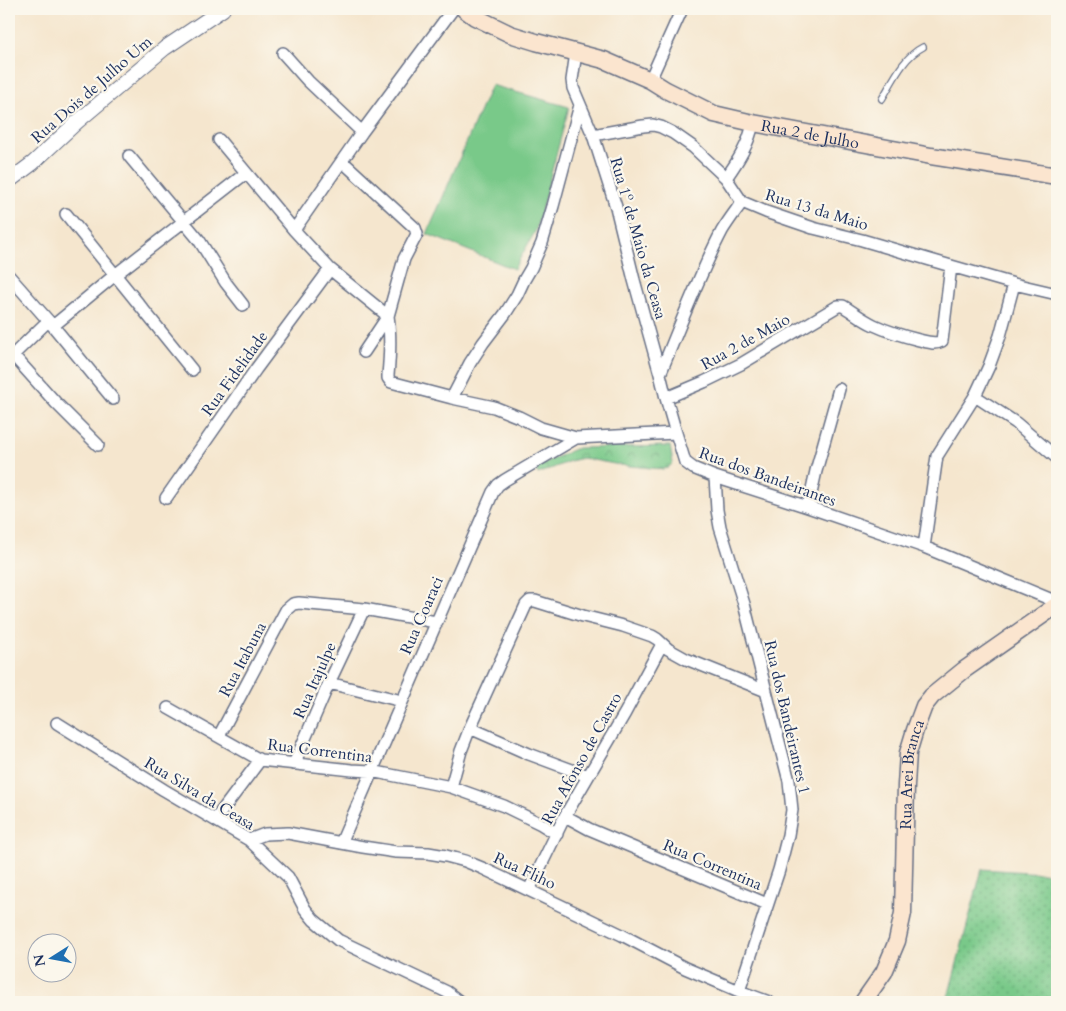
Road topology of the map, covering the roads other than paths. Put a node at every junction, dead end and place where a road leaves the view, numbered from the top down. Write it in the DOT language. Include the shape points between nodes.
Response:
graph roads {
  1 [pos="223,9"];
  2 [pos="453,9"];
  3 [pos="464,9"];
  4 [pos="682,9"];
  5 [pos="923,47"];
  6 [pos="283,53"];
  7 [pos="576,53"];
  8 [pos="650,80"];
  9 [pos="882,99"];
  10 [pos="580,105"];
  11 [pos="753,123"];
  12 [pos="362,132"];
  13 [pos="593,135"];
  14 [pos="219,140"];
  15 [pos="129,156"];
  16 [pos="342,161"];
  17 [pos="246,173"];
  18 [pos="1057,176"];
  19 [pos="726,178"];
  20 [pos="9,181"];
  21 [pos="742,202"];
  22 [pos="66,214"];
  23 [pos="185,222"];
  24 [pos="294,230"];
  25 [pos="950,266"];
  26 [pos="330,269"];
  27 [pos="115,275"];
  28 [pos="9,276"];
  29 [pos="1014,284"];
  30 [pos="1057,294"];
  31 [pos="243,305"];
  32 [pos="388,316"];
  33 [pos="50,324"];
  34 [pos="364,352"];
  35 [pos="192,370"];
  36 [pos="660,374"];
  37 [pos="840,389"];
  38 [pos="975,396"];
  39 [pos="452,398"];
  40 [pos="666,398"];
  41 [pos="113,399"];
  42 [pos="676,433"];
  43 [pos="576,438"];
  44 [pos="98,445"];
  45 [pos="1057,458"];
  46 [pos="715,478"];
  47 [pos="166,498"];
  48 [pos="808,508"];
  49 [pos="924,547"];
  50 [pos="1057,604"];
  51 [pos="364,609"];
  52 [pos="436,622"];
  53 [pos="662,644"];
  54 [pos="329,683"];
  55 [pos="766,691"];
  56 [pos="402,701"];
  57 [pos="168,708"];
  58 [pos="57,723"];
  59 [pos="470,728"];
  60 [pos="219,736"];
  61 [pos="260,760"];
  62 [pos="294,764"];
  63 [pos="371,771"];
  64 [pos="588,776"];
  65 [pos="450,787"];
  66 [pos="565,816"];
  67 [pos="215,820"];
  68 [pos="557,834"];
  69 [pos="249,840"];
  70 [pos="340,843"];
  71 [pos="529,890"];
  72 [pos="767,904"];
  73 [pos="739,991"];
  74 [pos="460,1002"];
  75 [pos="769,1002"];
  76 [pos="863,1002"];
  1 -- 20 [label="street, Rua Dois de Julho Um" via="165,48"];
  2 -- 12 [label="street"];
  3 -- 7 [label="main road, Rua 2 de Julho" via="510,34"];
  4 -- 8 [label="street"];
  5 -- 9 [label="lane" via="906,61"];
  6 -- 12 [label="street"];
  7 -- 8 [label="main road, Rua 2 de Julho" via="604,60"];
  7 -- 10 [label="street, Rua 1º de Maio da Ceasa" via="572,80"];
  8 -- 11 [label="main road, Rua 2 de Julho" via="714,114"];
  10 -- 13 [label="street, Rua 1º de Maio da Ceasa"];
  10 -- 39 [label="street" via="542,243 518,295 470,364"];
  11 -- 18 [label="main road, Rua 2 de Julho"];
  11 -- 19 [label="street" via="743,151"];
  12 -- 16 [label="street"];
  13 -- 19 [label="street, Rua 13 da Maio" via="643,126 661,127 693,147"];
  13 -- 36 [label="street, Rua 1º de Maio da Ceasa" via="616,207"];
  14 -- 17 [label="street"];
  15 -- 23 [label="street"];
  16 -- 24 [label="street"];
  16 -- 32 [label="street" via="416,231 402,264"];
  17 -- 23 [label="street"];
  17 -- 24 [label="street"];
  19 -- 21 [label="street, Rua 13 da Maio"];
  21 -- 25 [label="street, Rua 13 da Maio" via="813,228"];
  21 -- 36 [label="street" via="723,230"];
  22 -- 27 [label="street"];
  23 -- 27 [label="street"];
  23 -- 31 [label="street"];
  24 -- 26 [label="street"];
  25 -- 29 [label="street, Rua 13 da Maio"];
  25 -- 40 [label="street, Rua 2 de Maio" via="942,341 939,343 899,335 838,306 741,364"];
  26 -- 32 [label="street"];
  26 -- 47 [label="street, Rua Fidelidade"];
  27 -- 33 [label="street"];
  27 -- 35 [label="street"];
  28 -- 33 [label="street"];
  29 -- 30 [label="street, Rua 13 da Maio"];
  29 -- 38 [label="street" via="1000,336"];
  32 -- 34 [label="street"];
  32 -- 39 [label="street" via="390,381"];
  33 -- 41 [label="street"];
  33 -- 44 [label="street" via="13,355"];
  36 -- 40 [label="street, Rua 1º de Maio da Ceasa"];
  37 -- 48 [label="street"];
  38 -- 45 [label="street" via="1016,423"];
  38 -- 49 [label="street" via="937,456"];
  39 -- 43 [label="street" via="494,407 541,428"];
  40 -- 42 [label="street, Rua 1º de Maio da Ceasa"];
  42 -- 43 [label="street"];
  42 -- 46 [label="street, Rua dos Bandeirantes" via="685,462"];
  43 -- 52 [label="street, Rua Coaraci" via="498,485"];
  46 -- 48 [label="street, Rua dos Bandeirantes"];
  46 -- 55 [label="street, Rua dos Bandeirantes 1" via="720,528"];
  48 -- 49 [label="street, Rua dos Bandeirantes"];
  49 -- 50 [label="street, Rua dos Bandeirantes"];
  50 -- 76 [label="main road, Rua Arei Branca" via="964,670 924,706 908,753 903,913 897,941 884,972"];
  51 -- 52 [label="street"];
  51 -- 54 [label="street, Rua Itajulpe"];
  51 -- 60 [label="street, Rua Itabuna" via="299,603 286,610"];
  52 -- 56 [label="street, Rua Coaraci"];
  53 -- 55 [label="street" via="686,659"];
  53 -- 59 [label="street" via="652,636 623,626 530,602"];
  53 -- 64 [label="street, Rua Afonso de Castro"];
  54 -- 56 [label="street"];
  54 -- 62 [label="street, Rua Itajulpe"];
  55 -- 72 [label="street, Rua dos Bandeirantes 1" via="789,781 792,810 779,870"];
  56 -- 63 [label="street, Rua Coaraci"];
  57 -- 60 [label="street, Rua Correntina"];
  58 -- 67 [label="street, Rua Silva da Ceasa"];
  59 -- 64 [label="street"];
  59 -- 65 [label="street"];
  60 -- 61 [label="street, Rua Correntina"];
  61 -- 62 [label="street, Rua Correntina"];
  61 -- 67 [label="street"];
  62 -- 63 [label="street, Rua Correntina"];
  63 -- 65 [label="street, Rua Correntina"];
  63 -- 70 [label="street, Rua Coaraci"];
  64 -- 66 [label="street, Rua Afonso de Castro"];
  65 -- 68 [label="street, Rua Correntina" via="504,806"];
  66 -- 68 [label="street, Rua Afonso de Castro"];
  66 -- 72 [label="street, Rua Correntina"];
  67 -- 69 [label="street, Rua Silva da Ceasa"];
  68 -- 71 [label="street, Rua Afonso de Castro"];
  69 -- 70 [label="street, Rua Fliho" via="282,832"];
  69 -- 74 [label="street, Rua Silva da Ceasa" via="288,877 314,920 338,940 447,992"];
  70 -- 71 [label="street, Rua Fliho" via="446,856 465,861"];
  71 -- 73 [label="street, Rua Fliho" via="685,968"];
  72 -- 73 [label="street, Rua dos Bandeirantes 1"];
  73 -- 75 [label="street, Rua Fliho"];
}
